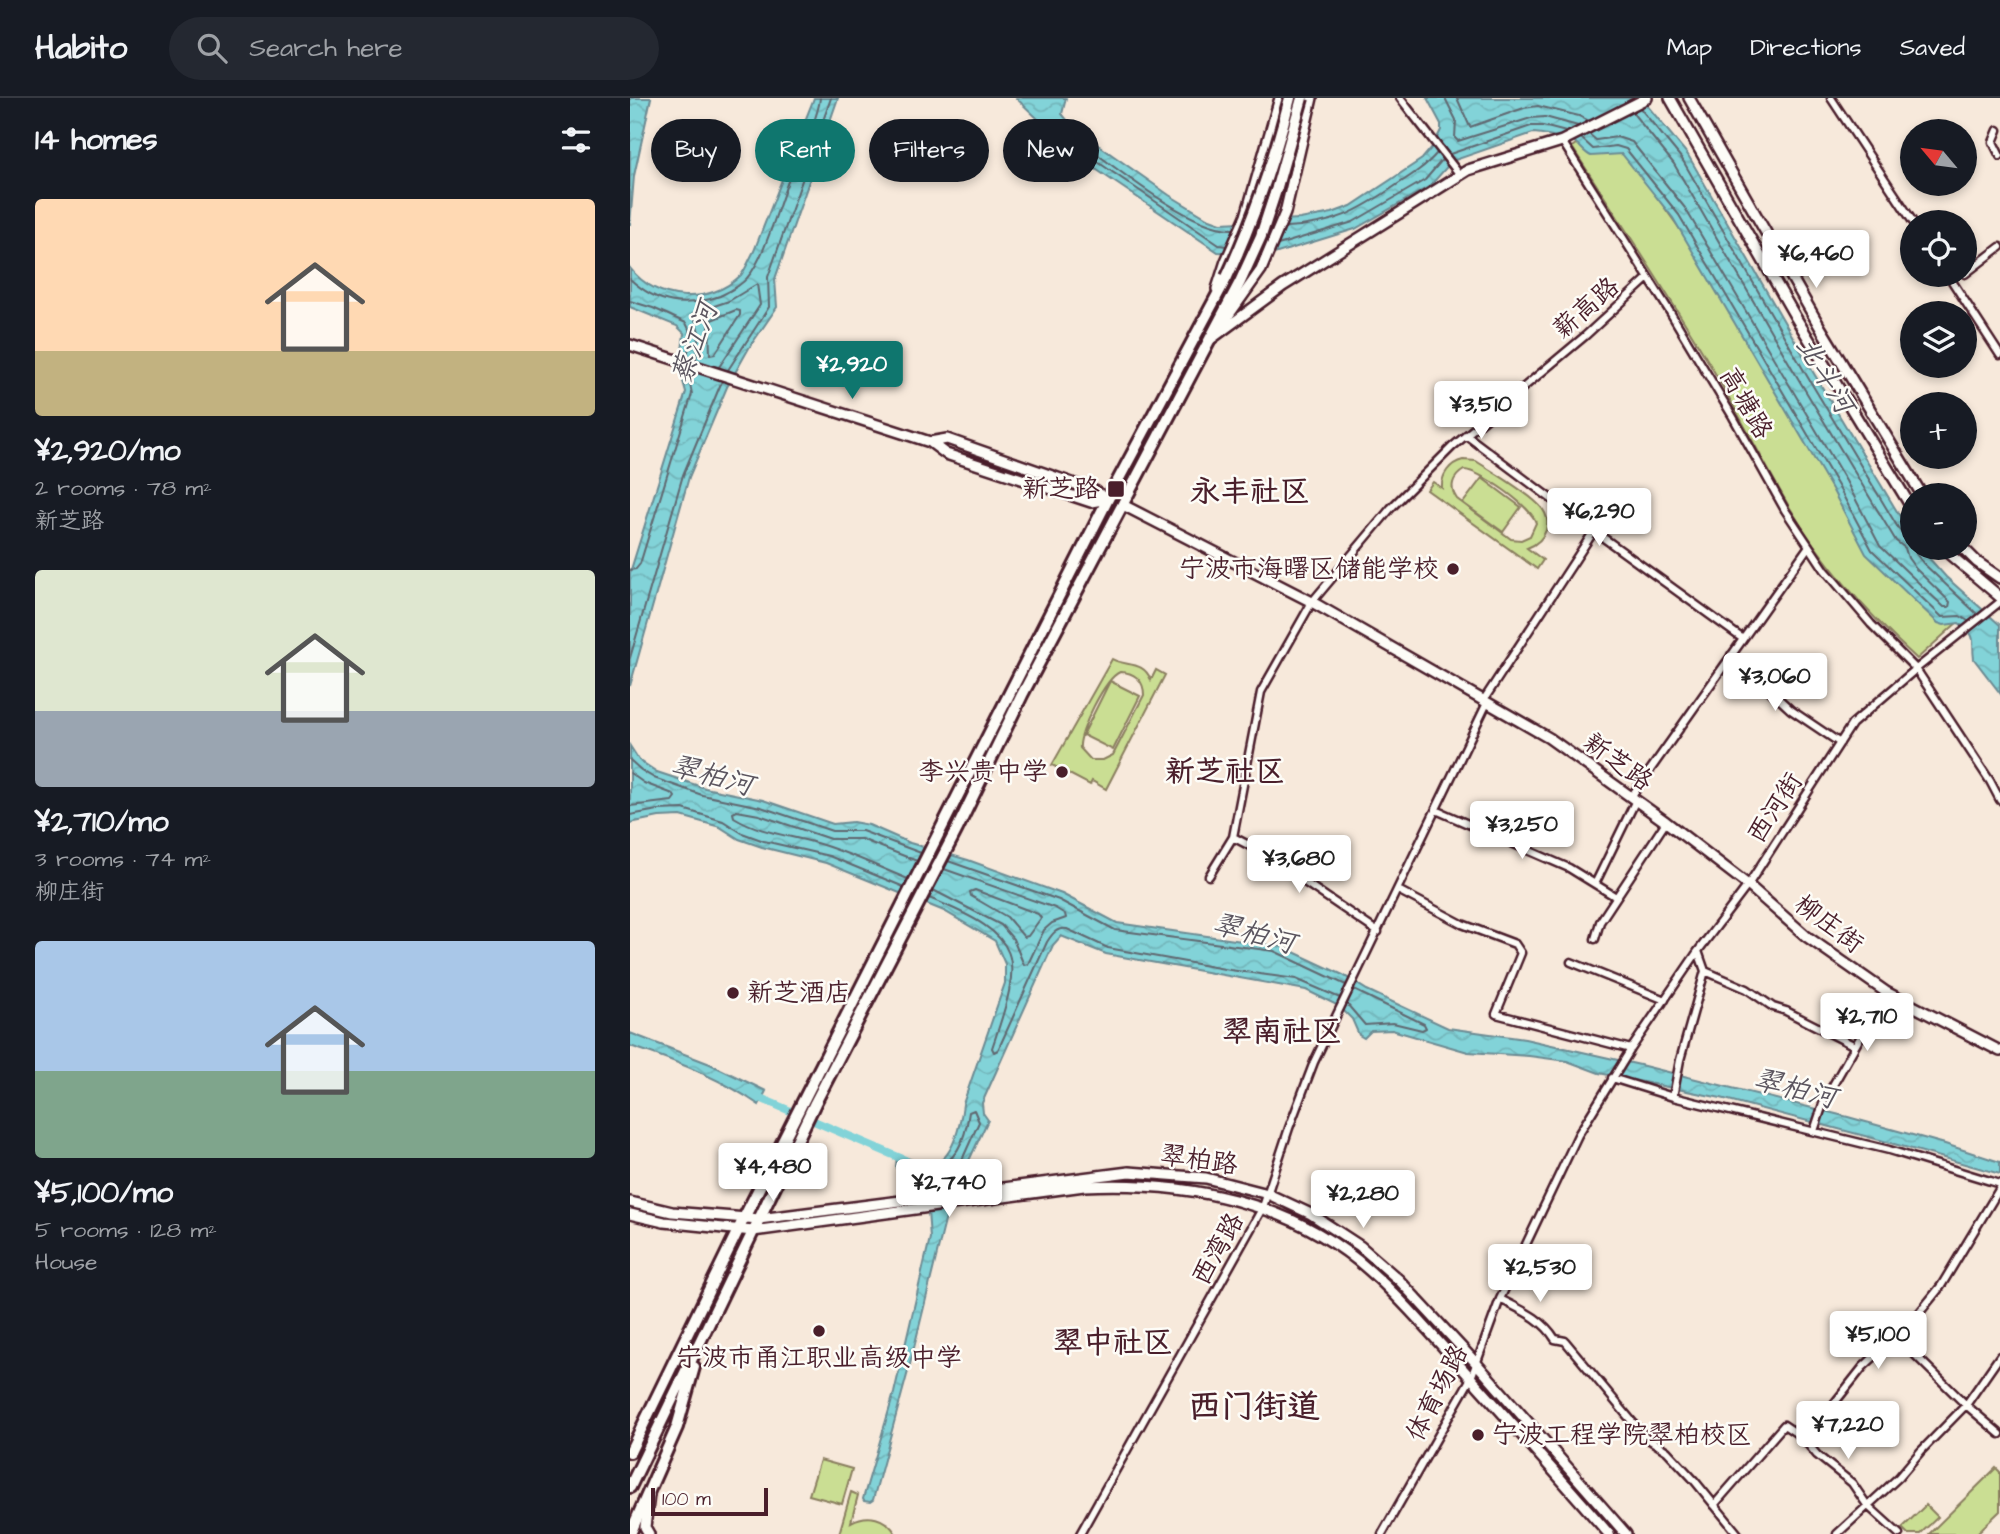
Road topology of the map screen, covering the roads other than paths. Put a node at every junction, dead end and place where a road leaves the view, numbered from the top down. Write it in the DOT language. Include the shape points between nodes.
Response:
graph roads {
  1 [pos="1280,98"];
  2 [pos="1290,98"];
  3 [pos="1302,98"];
  4 [pos="1312,98"];
  5 [pos="1400,98"];
  6 [pos="1647,98"];
  7 [pos="1670,98"];
  8 [pos="1689,98"];
  9 [pos="1831,98"];
  10 [pos="1998,131"];
  11 [pos="1562,141"];
  12 [pos="2000,156"];
  13 [pos="1461,175"];
  14 [pos="1905,210"];
  15 [pos="2000,247"];
  16 [pos="1977,265"];
  17 [pos="1648,278"];
  18 [pos="1957,287"];
  19 [pos="1213,300"];
  20 [pos="1211,339"];
  21 [pos="630,345"];
  22 [pos="2000,355"];
  23 [pos="1466,435"];
  24 [pos="930,442"];
  25 [pos="1915,483"];
  26 [pos="1900,489"];
  27 [pos="1108,499"];
  28 [pos="1123,505"];
  29 [pos="1594,531"];
  30 [pos="1809,546"];
  31 [pos="1956,560"];
  32 [pos="1975,560"];
  33 [pos="2000,578"];
  34 [pos="2000,599"];
  35 [pos="1312,602"];
  36 [pos="1743,639"];
  37 [pos="1731,655"];
  38 [pos="1916,668"];
  39 [pos="1485,702"];
  40 [pos="1840,743"];
  41 [pos="1634,799"];
  42 [pos="2000,800"];
  43 [pos="1436,810"];
  44 [pos="1666,822"];
  45 [pos="1233,837"];
  46 [pos="1209,876"];
  47 [pos="1595,884"];
  48 [pos="1748,886"];
  49 [pos="1398,890"];
  50 [pos="1616,897"];
  51 [pos="913,900"];
  52 [pos="1378,932"];
  53 [pos="1595,939"];
  54 [pos="1698,951"];
  55 [pos="1571,962"];
  56 [pos="1705,971"];
  57 [pos="1886,992"];
  58 [pos="1665,1000"];
  59 [pos="1855,1046"];
  60 [pos="1631,1049"];
  61 [pos="2000,1051"];
  62 [pos="1612,1078"];
  63 [pos="1673,1097"];
  64 [pos="1815,1129"];
  65 [pos="792,1138"];
  66 [pos="2000,1186"];
  67 [pos="1268,1194"];
  68 [pos="978,1197"];
  69 [pos="630,1202"];
  70 [pos="916,1204"];
  71 [pos="1263,1208"];
  72 [pos="630,1214"];
  73 [pos="759,1219"];
  74 [pos="741,1225"];
  75 [pos="753,1231"];
  76 [pos="1500,1299"];
  77 [pos="1896,1336"];
  78 [pos="702,1338"];
  79 [pos="2000,1356"];
  80 [pos="1476,1363"];
  81 [pos="1471,1378"];
  82 [pos="1966,1405"];
  83 [pos="2000,1434"];
  84 [pos="1802,1437"];
  85 [pos="632,1447"];
  86 [pos="630,1487"];
  87 [pos="649,1494"];
  88 [pos="1714,1504"];
  89 [pos="1867,1505"];
  90 [pos="630,1534"];
  91 [pos="649,1534"];
  92 [pos="1080,1534"];
  93 [pos="1382,1534"];
  94 [pos="1609,1534"];
  95 [pos="1626,1534"];
  96 [pos="1738,1534"];
  97 [pos="1837,1534"];
  98 [pos="1899,1534"];
  1 -- 19 [label="main road" via="1246,216"];
  2 -- 19 [label="main road, bridge" via="1264,189"];
  3 -- 20 [label="main road, bridge" via="1265,224"];
  4 -- 20 [label="main road" via="1284,213 1266,257 1249,290"];
  5 -- 13 [label="street"];
  6 -- 11 [label="main road"];
  7 -- 26 [label="main road"];
  8 -- 25 [label="main road"];
  9 -- 14 [label="street"];
  10 -- 12 [label="street" via="1993,142"];
  11 -- 13 [label="main road"];
  11 -- 17 [label="street, 高塘路"];
  13 -- 20 [label="main road" via="1283,286"];
  15 -- 16 [label="street"];
  17 -- 23 [label="street, 薪高路"];
  17 -- 30 [label="street, 高塘路"];
  18 -- 22 [label="street"];
  19 -- 27 [label="main road"];
  20 -- 28 [label="main road"];
  21 -- 24 [label="main road"];
  23 -- 29 [label="street"];
  23 -- 35 [label="street, 薪高路" via="1391,508"];
  24 -- 27 [label="main road" via="947,439"];
  24 -- 27 [label="main road" via="946,454 1091,502"];
  27 -- 51 [label="main road" via="940,832"];
  28 -- 35 [label="main road, 新芝路"];
  28 -- 51 [label="main road" via="957,829"];
  29 -- 36 [label="street"];
  29 -- 39 [label="street, 西湾路"];
  30 -- 36 [label="street"];
  30 -- 38 [label="street, 高塘路" via="1871,624"];
  31 -- 34 [label="main road"];
  32 -- 33 [label="main road"];
  34 -- 38 [label="street, 西河街"];
  35 -- 39 [label="main road, 新芝路"];
  35 -- 45 [label="street, 薪高路" via="1261,692"];
  36 -- 37 [label="street"];
  37 -- 40 [label="street" via="1791,710"];
  37 -- 41 [label="street"];
  38 -- 40 [label="street, 西河街" via="1852,724"];
  38 -- 42 [label="street, 高塘路"];
  39 -- 41 [label="main road, 新芝路" via="1549,738"];
  39 -- 43 [label="street, 西湾路"];
  40 -- 48 [label="street, 西河街"];
  41 -- 44 [label="main road, 新芝路"];
  41 -- 47 [label="street"];
  43 -- 47 [label="street" via="1569,868"];
  43 -- 49 [label="street, 西湾路"];
  44 -- 48 [label="main road, 新芝路"];
  44 -- 50 [label="street"];
  45 -- 46 [label="street"];
  45 -- 52 [label="street"];
  47 -- 50 [label="street"];
  48 -- 54 [label="street, 西河街"];
  48 -- 57 [label="main road, 柳庄街" via="1806,936"];
  49 -- 52 [label="street, 西湾路"];
  49 -- 60 [label="street" via="1462,924 1515,944 1521,953 1496,1014"];
  50 -- 53 [label="street"];
  51 -- 65 [label="main road"];
  52 -- 67 [label="street, 西湾路" via="1300,1097"];
  54 -- 56 [label="street"];
  54 -- 58 [label="street, 西河街"];
  55 -- 58 [label="street"];
  56 -- 59 [label="street"];
  56 -- 63 [label="street"];
  57 -- 59 [label="street"];
  57 -- 61 [label="main road, 柳庄街"];
  58 -- 60 [label="street, 西河街"];
  59 -- 64 [label="street" via="1824,1101"];
  60 -- 62 [label="street, 体育场路"];
  62 -- 63 [label="street"];
  62 -- 76 [label="street, 体育场路" via="1578,1135"];
  63 -- 64 [label="street"];
  64 -- 66 [label="street"];
  65 -- 73 [label="main road"];
  65 -- 74 [label="main road"];
  66 -- 77 [label="street" via="1941,1286"];
  67 -- 68 [label="main road, 翠柏路" via="1206,1178 1129,1172"];
  67 -- 71 [label="street, 西湾路"];
  67 -- 80 [label="main road, 翠柏路" via="1311,1214 1360,1246 1399,1280"];
  68 -- 70 [label="main road, 翠柏路"];
  68 -- 71 [label="main road, 翠柏路" via="1126,1184 1197,1191"];
  69 -- 74 [label="main road, 翠柏路"];
  70 -- 73 [label="main road, 翠柏路"];
  70 -- 75 [label="main road, 翠柏路"];
  71 -- 81 [label="main road, 翠柏路" via="1332,1242 1370,1271"];
  71 -- 92 [label="street, 西湾路"];
  72 -- 74 [label="main road, 翠柏路" via="664,1222"];
  73 -- 74 [label="main road, 翠柏路"];
  73 -- 75 [label="main road"];
  74 -- 75 [label="main road, 翠柏路"];
  74 -- 85 [label="main road"];
  75 -- 78 [label="main road"];
  76 -- 80 [label="street, 体育场路"];
  76 -- 88 [label="street" via="1533,1315 1555,1339 1565,1341 1645,1437 1667,1451"];
  77 -- 82 [label="street"];
  77 -- 84 [label="street"];
  78 -- 86 [label="main road"];
  78 -- 87 [label="main road" via="677,1426"];
  79 -- 82 [label="street"];
  80 -- 81 [label="street, 体育场路"];
  80 -- 95 [label="main road, 翠柏路"];
  81 -- 93 [label="street, 体育场路"];
  81 -- 94 [label="main road, 翠柏路"];
  82 -- 83 [label="street"];
  82 -- 89 [label="street"];
  84 -- 88 [label="street" via="1784,1425"];
  84 -- 89 [label="street" via="1852,1483"];
  87 -- 90 [label="main road"];
  87 -- 91 [label="main road" via="645,1527"];
  88 -- 96 [label="street"];
  89 -- 97 [label="street"];
  89 -- 98 [label="street"];
}
